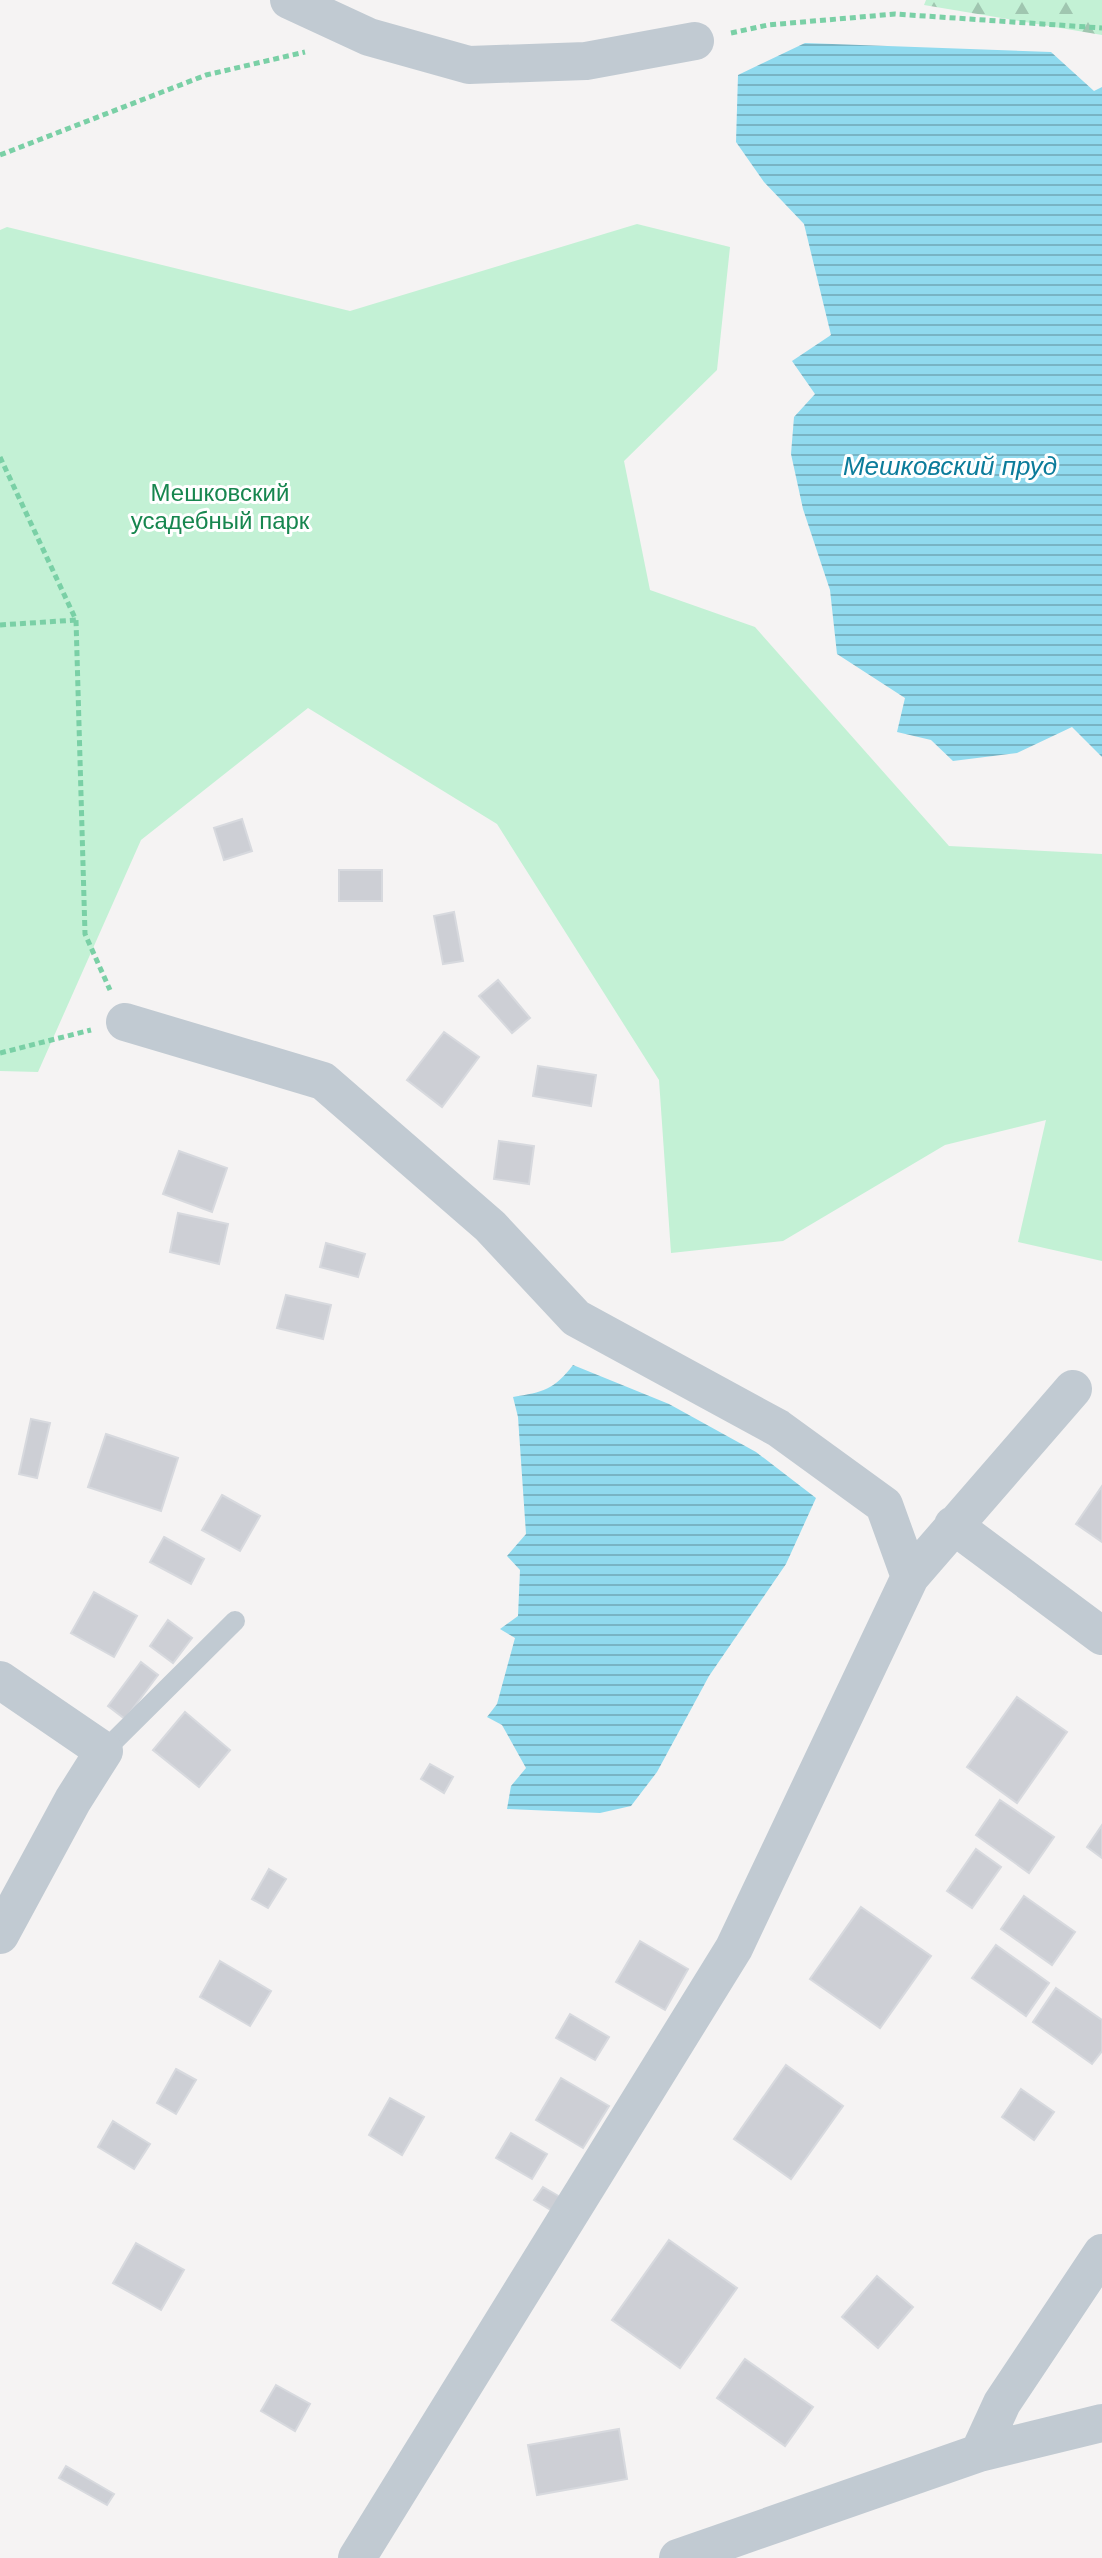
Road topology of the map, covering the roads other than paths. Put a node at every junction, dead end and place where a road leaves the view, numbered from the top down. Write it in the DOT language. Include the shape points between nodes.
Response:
graph roads {
  1 [pos="289,0"];
  2 [pos="695,41"];
  3 [pos="125,1022"];
  4 [pos="1073,1389"];
  5 [pos="953,1525"];
  6 [pos="910,1577"];
  7 [pos="235,1621"];
  8 [pos="1102,1636"];
  9 [pos="0,1680"];
  10 [pos="104,1751"];
  11 [pos="0,1935"];
  12 [pos="1102,2253"];
  13 [pos="1102,2423"];
  14 [pos="979,2453"];
  15 [pos="357,2558"];
  16 [pos="678,2558"];
  1 -- 2 [label="street" via="369,37 469,65 586,61"];
  3 -- 6 [label="street" via="323,1081 490,1226 576,1318 778,1428 884,1505"];
  4 -- 5 [label="street"];
  5 -- 6 [label="street"];
  5 -- 8 [label="street"];
  6 -- 15 [label="street" via="734,1948"];
  7 -- 10 [label="lane"];
  9 -- 10 [label="street"];
  10 -- 11 [label="street"];
  12 -- 14 [label="street" via="1002,2403"];
  13 -- 14 [label="street"];
  14 -- 16 [label="street"];
}
